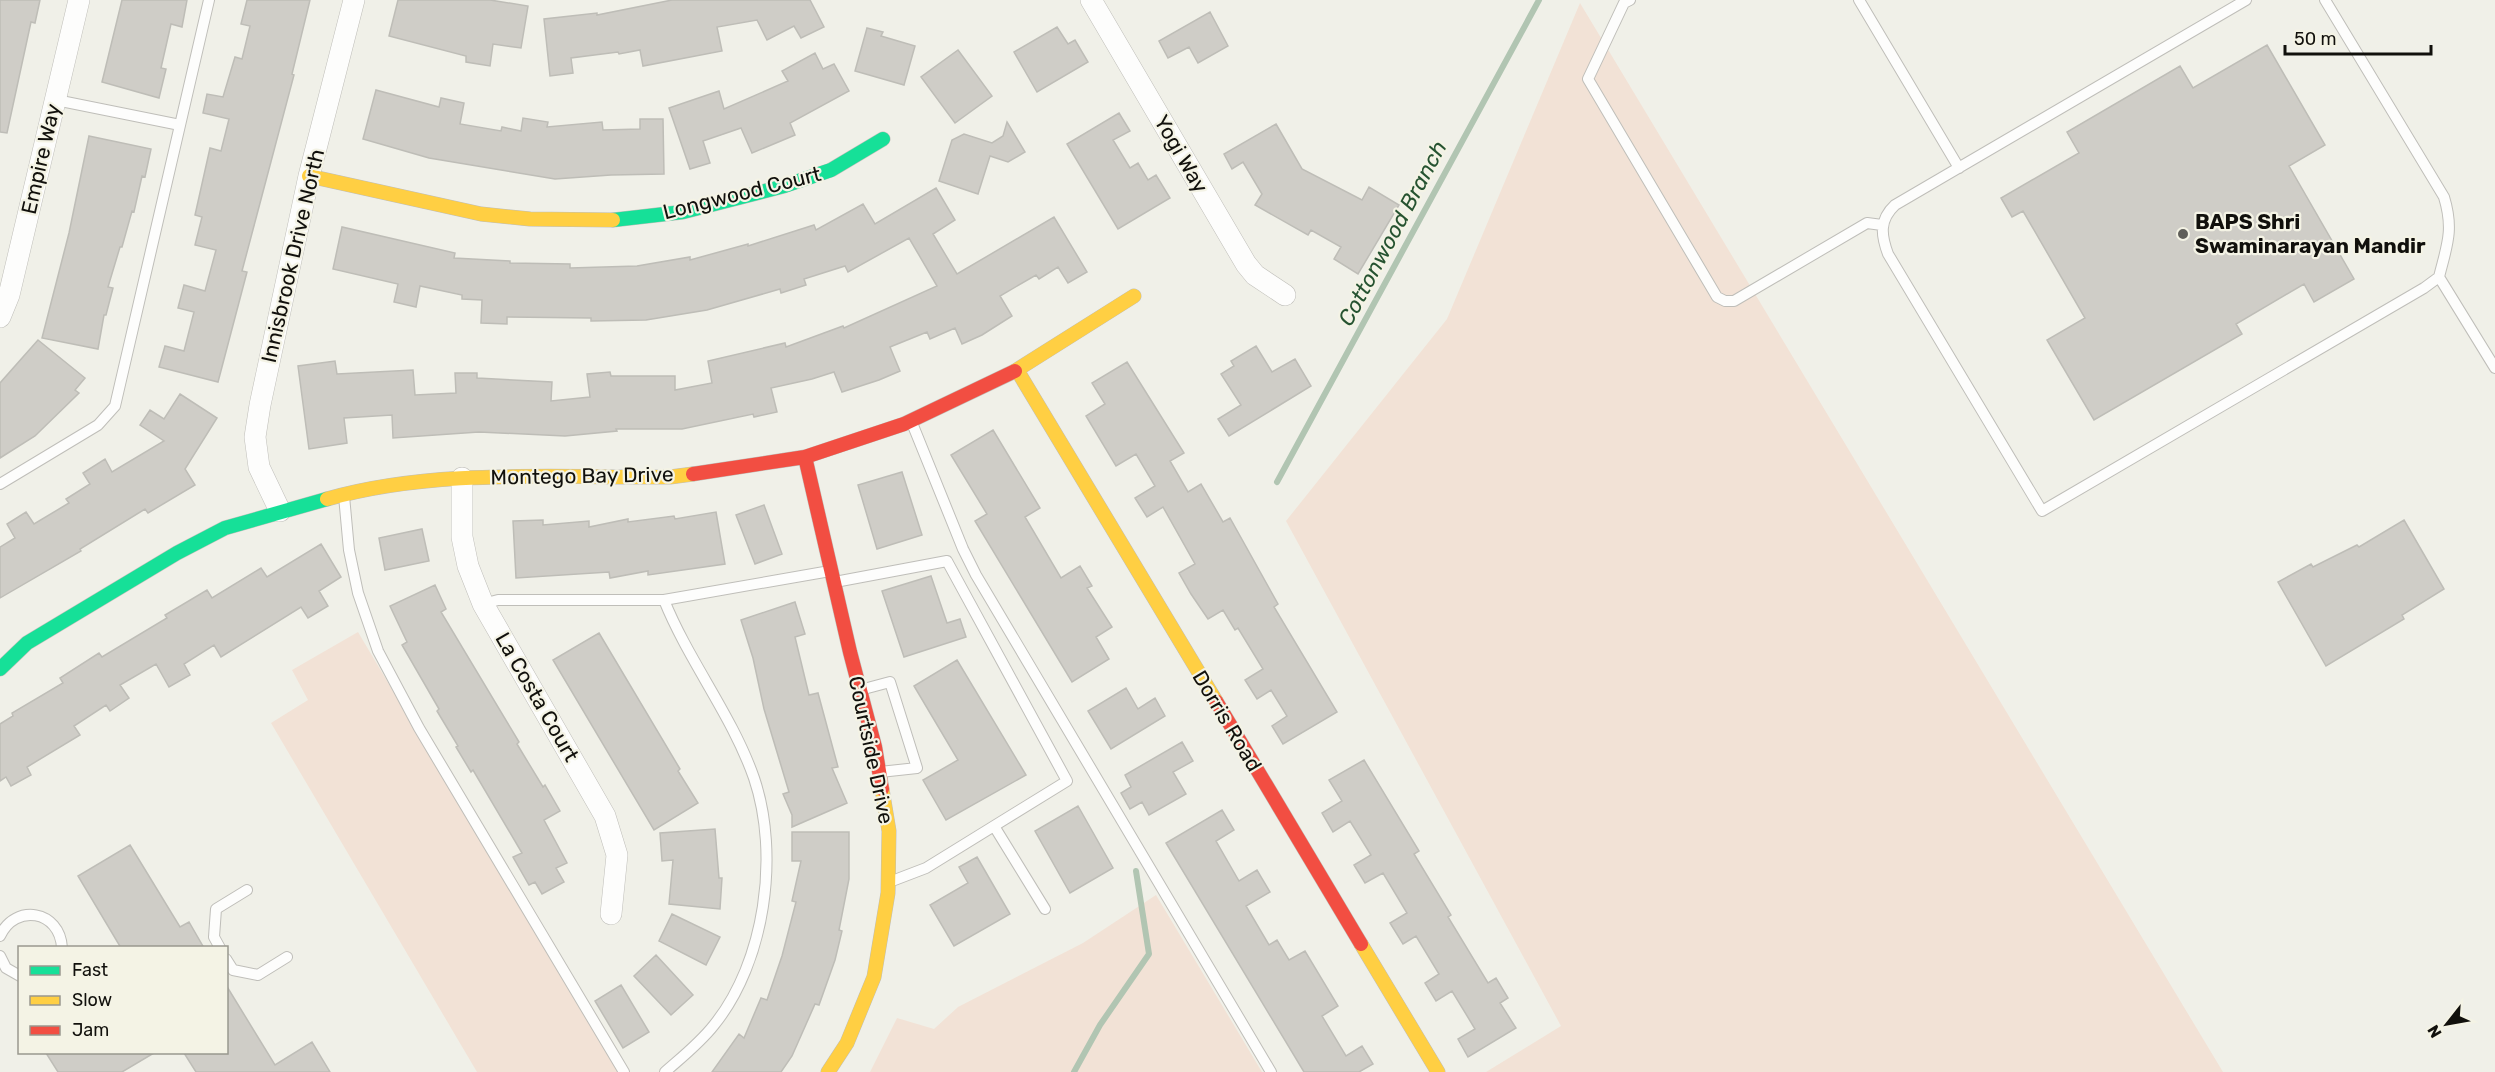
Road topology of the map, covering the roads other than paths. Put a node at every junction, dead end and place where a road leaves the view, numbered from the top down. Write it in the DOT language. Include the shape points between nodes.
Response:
graph roads {
  1 [pos="79,0"];
  2 [pos="209,0"];
  3 [pos="354,0"];
  4 [pos="1091,0"];
  5 [pos="1630,0"];
  6 [pos="1859,0"];
  7 [pos="2246,0"];
  8 [pos="2325,0"];
  9 [pos="56,100"];
  10 [pos="180,125"];
  11 [pos="883,139"];
  12 [pos="1959,168"];
  13 [pos="309,176"];
  14 [pos="1882,225"];
  15 [pos="2439,277"];
  16 [pos="1285,295"];
  17 [pos="1134,296"];
  18 [pos="0,317"];
  19 [pos="2495,368"];
  20 [pos="1017,370"];
  21 [pos="911,420"];
  22 [pos="805,457"];
  23 [pos="462,478"];
  24 [pos="0,484"];
  25 [pos="344,495"];
  26 [pos="280,511"];
  27 [pos="833,576"];
  28 [pos="664,600"];
  29 [pos="483,604"];
  30 [pos="27,643"];
  31 [pos="0,651"];
  32 [pos="0,669"];
  33 [pos="860,690"];
  34 [pos="879,772"];
  35 [pos="994,826"];
  36 [pos="889,882"];
  37 [pos="247,890"];
  38 [pos="1045,909"];
  39 [pos="611,914"];
  40 [pos="0,936"];
  41 [pos="62,946"];
  42 [pos="219,946"];
  43 [pos="0,956"];
  44 [pos="287,957"];
  45 [pos="228,961"];
  46 [pos="18,975"];
  47 [pos="624,1072"];
  48 [pos="665,1072"];
  49 [pos="828,1072"];
  50 [pos="1271,1072"];
  51 [pos="1437,1072"];
  1 -- 9 [label="street, Empire Way"];
  2 -- 10 [label="lane"];
  3 -- 13 [label="street, Innisbrook Drive North"];
  4 -- 16 [label="street, Yogi Way" via="1246,264"];
  5 -- 14 [label="lane" via="1624,3 1588,79 1717,297 1734,301 1868,224"];
  6 -- 12 [label="lane"];
  7 -- 12 [label="lane"];
  8 -- 15 [label="lane" via="2444,197 2451,231"];
  9 -- 10 [label="lane"];
  9 -- 18 [label="street, Empire Way" via="9,295"];
  10 -- 24 [label="lane" via="115,406 98,425"];
  11 -- 13 [label="street, Longwood Court" via="831,170 784,186 683,212 605,221 480,214"];
  12 -- 14 [label="lane" via="1895,205"];
  13 -- 26 [label="street, Innisbrook Drive North" via="255,436 259,467"];
  14 -- 15 [label="lane" via="1888,254 2042,511"];
  15 -- 19 [label="lane"];
  17 -- 20 [label="street, Montego Bay Drive"];
  20 -- 21 [label="street, Montego Bay Drive"];
  20 -- 51 [label="street, Dorris Road"];
  21 -- 22 [label="street, Montego Bay Drive"];
  21 -- 50 [label="lane" via="975,575"];
  22 -- 23 [label="street, Montego Bay Drive" via="670,477"];
  22 -- 27 [label="street, Courtside Drive"];
  23 -- 25 [label="street, Montego Bay Drive"];
  23 -- 29 [label="street, La Costa Court" via="462,537"];
  25 -- 26 [label="street, Montego Bay Drive"];
  25 -- 47 [label="lane" via="358,593 378,651 419,728"];
  26 -- 30 [label="street, Montego Bay Drive" via="215,533"];
  27 -- 28 [label="lane"];
  27 -- 33 [label="street, Courtside Drive"];
  27 -- 35 [label="lane" via="947,561 1067,781"];
  28 -- 29 [label="lane" via="498,600"];
  28 -- 48 [label="lane" via="678,634 735,734 754,780 766,866 762,917 733,996 715,1025"];
  29 -- 39 [label="street, La Costa Court" via="605,816 616,855"];
  30 -- 31 [label="street, Montego Bay Drive"];
  30 -- 32 [label="street, Montego Bay Drive"];
  33 -- 34 [label="street, Courtside Drive"];
  33 -- 34 [label="lane" via="890,682 917,768"];
  34 -- 36 [label="street, Courtside Drive" via="889,831"];
  35 -- 36 [label="lane" via="926,868"];
  35 -- 38 [label="lane"];
  36 -- 49 [label="street, Courtside Drive" via="873,977 847,1043"];
  37 -- 42 [label="lane" via="216,909 214,937"];
  40 -- 41 [label="lane" via="11,921 31,914 51,922 58,930"];
  43 -- 46 [label="lane" via="6,968"];
  44 -- 45 [label="lane" via="258,975 233,970"];
}
